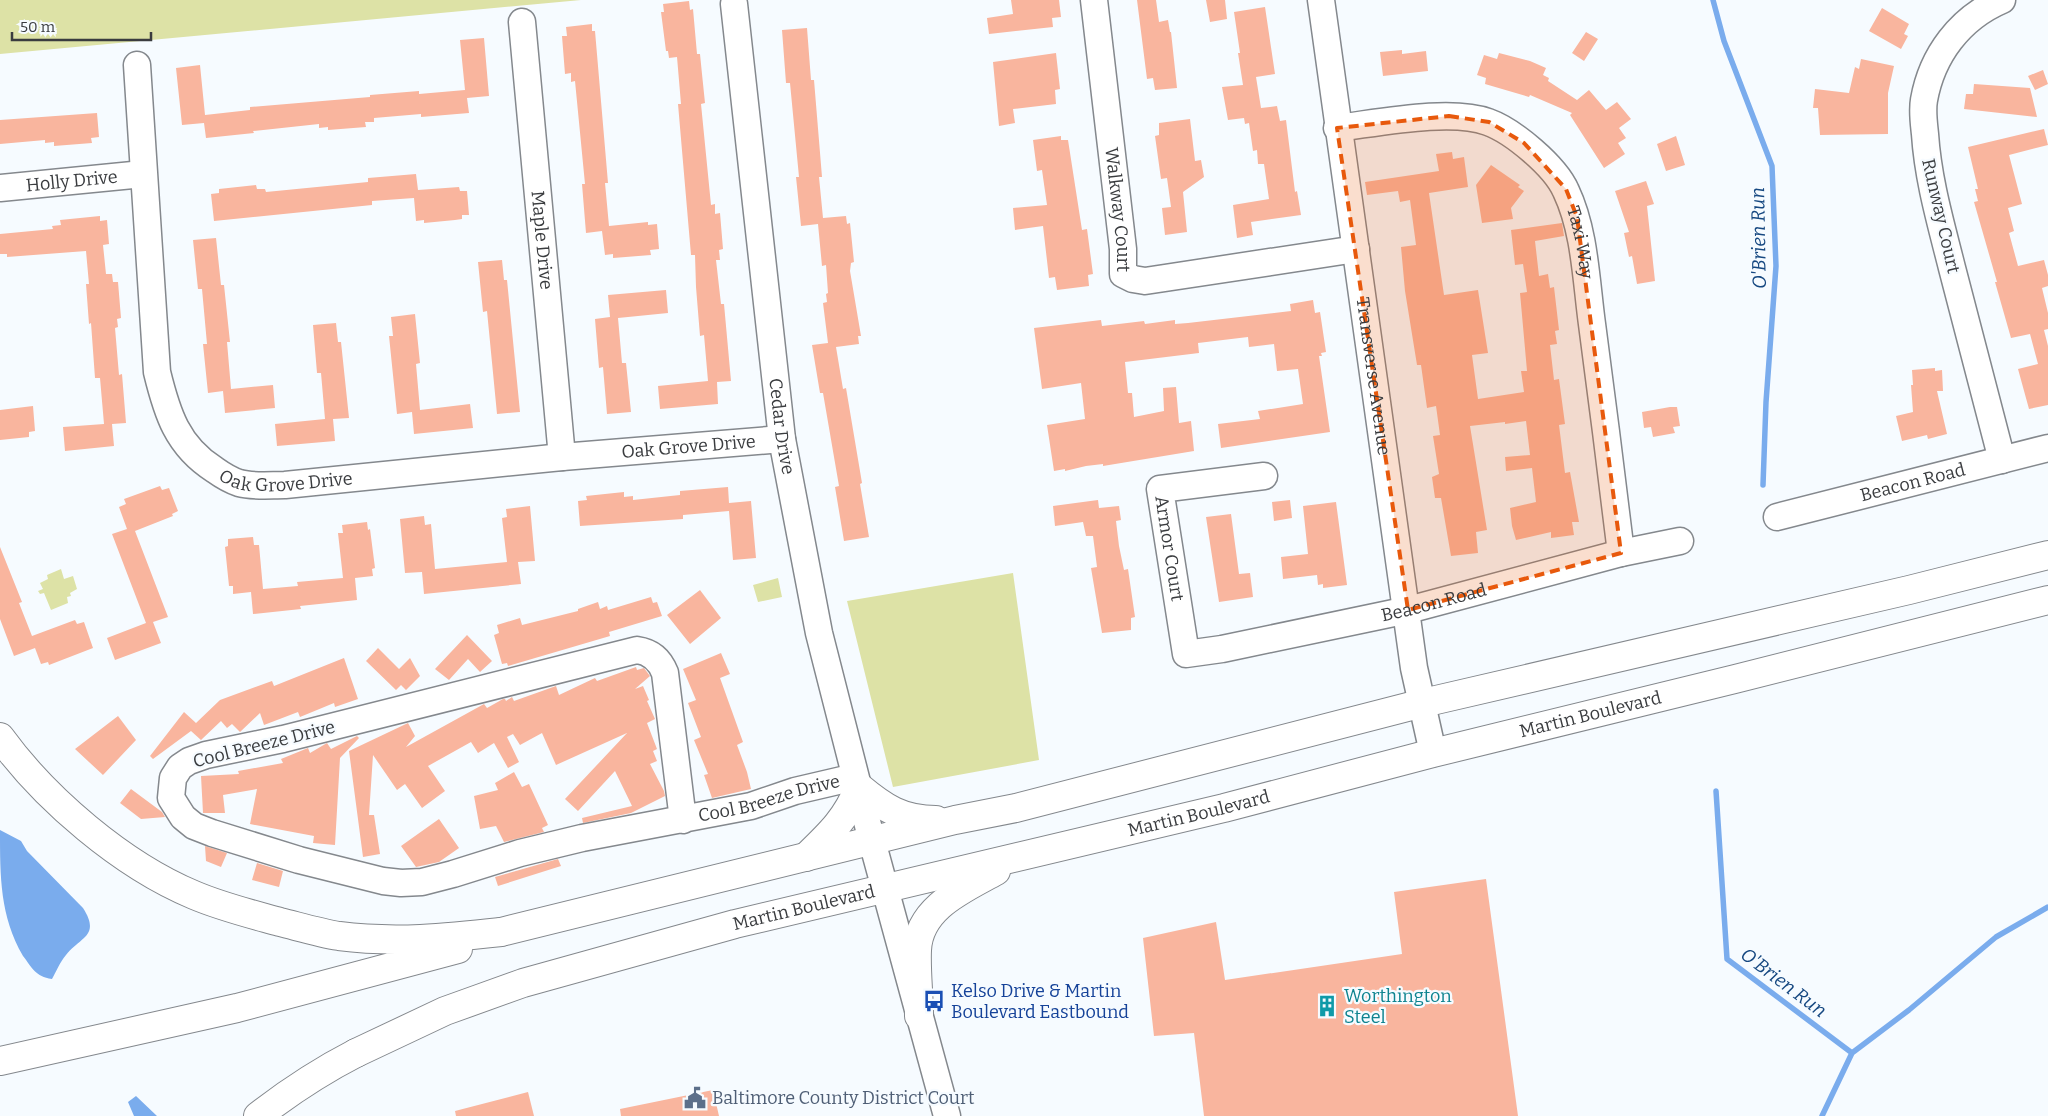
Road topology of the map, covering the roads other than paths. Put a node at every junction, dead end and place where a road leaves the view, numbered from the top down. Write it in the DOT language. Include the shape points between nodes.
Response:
graph roads {
  1 [pos="1094,0"];
  2 [pos="1321,0"];
  3 [pos="2002,0"];
  4 [pos="734,4"];
  5 [pos="522,22"];
  6 [pos="137,65"];
  7 [pos="1338,128"];
  8 [pos="143,174"];
  9 [pos="0,188"];
  10 [pos="1356,249"];
  11 [pos="782,439"];
  12 [pos="2048,448"];
  13 [pos="562,457"];
  14 [pos="2002,460"];
  15 [pos="1264,476"];
  16 [pos="1777,517"];
  17 [pos="1680,541"];
  18 [pos="1621,553"];
  19 [pos="2048,555"];
  20 [pos="2048,600"];
  21 [pos="1408,610"];
  22 [pos="1186,654"];
  23 [pos="1422,703"];
  24 [pos="0,737"];
  25 [pos="1432,753"];
  26 [pos="857,782"];
  27 [pos="682,820"];
  28 [pos="955,820"];
  29 [pos="872,841"];
  30 [pos="1022,856"];
  31 [pos="806,857"];
  32 [pos="884,888"];
  33 [pos="501,932"];
  34 [pos="920,1016"];
  35 [pos="356,1053"];
  36 [pos="0,1061"];
  37 [pos="258,1116"];
  38 [pos="277,1116"];
  39 [pos="947,1116"];
  1 -- 10 [label="street, Walkway Court" via="1124,274 1145,281"];
  2 -- 7 [label="street, Transverse Avenue"];
  3 -- 14 [label="street, Runway Court" via="1968,20 1954,33 1932,71 1924,102 1925,148 1938,216"];
  4 -- 11 [label="street, Cedar Drive"];
  5 -- 13 [label="street, Maple Drive"];
  6 -- 8 [label="street, Oak Grove Drive"];
  7 -- 10 [label="street, Transverse Avenue"];
  7 -- 18 [label="street, Taxi Way" via="1448,116 1489,122 1524,143 1566,189 1577,216"];
  8 -- 9 [label="street, Holly Drive"];
  8 -- 13 [label="street, Oak Grove Drive" via="157,372 166,408 179,436 191,452 209,466 239,483 285,485"];
  10 -- 21 [label="street, Transverse Avenue"];
  11 -- 13 [label="street, Oak Grove Drive"];
  11 -- 26 [label="street, Cedar Drive" via="819,633"];
  12 -- 14 [label="street, Beacon Road"];
  14 -- 16 [label="street, Beacon Road"];
  15 -- 22 [label="street, Armor Court" via="1160,489"];
  17 -- 18 [label="street, Beacon Road"];
  18 -- 21 [label="street, Beacon Road"];
  19 -- 23 [label="main road"];
  20 -- 25 [label="main road, Martin Boulevard"];
  21 -- 22 [label="street, Beacon Road"];
  21 -- 23 [label="street, Transverse Avenue" via="1414,668"];
  23 -- 25 [label="street, Transverse Avenue"];
  23 -- 28 [label="main road" via="1016,808"];
  24 -- 33 [label="main road" via="34,779 83,825 132,860 194,895 254,915 338,936 425,940"];
  25 -- 30 [label="main road, Martin Boulevard" via="1224,808"];
  26 -- 27 [label="street, Cool Breeze Drive" via="795,791 751,806"];
  26 -- 28 [label="main road" via="890,811 922,820"];
  26 -- 29 [label="street, Cedar Drive"];
  26 -- 31 [label="main road" via="851,806"];
  27 -- 27 [label="street, Cool Breeze Drive" via="582,838 422,882 402,883 299,860 203,829 183,817 171,798 171,788 180,768 206,755 284,739 637,650 655,658 665,674"];
  28 -- 29 [label="main road"];
  29 -- 31 [label="main road"];
  29 -- 32 [label="street, Cedar Drive"];
  30 -- 32 [label="main road, Martin Boulevard"];
  30 -- 34 [label="main road" via="953,895 927,919 917,948"];
  31 -- 33 [label="main road"];
  32 -- 34 [label="street, Cedar Drive"];
  32 -- 35 [label="main road, Martin Boulevard" via="735,924 523,982 445,1011"];
  33 -- 36 [label="main road" via="467,946 237,1008"];
  34 -- 39 [label="street, Cedar Drive"];
  35 -- 37 [label="main road, Martin Boulevard" via="328,1067"];
  35 -- 38 [label="main road" via="348,1065"];
}
